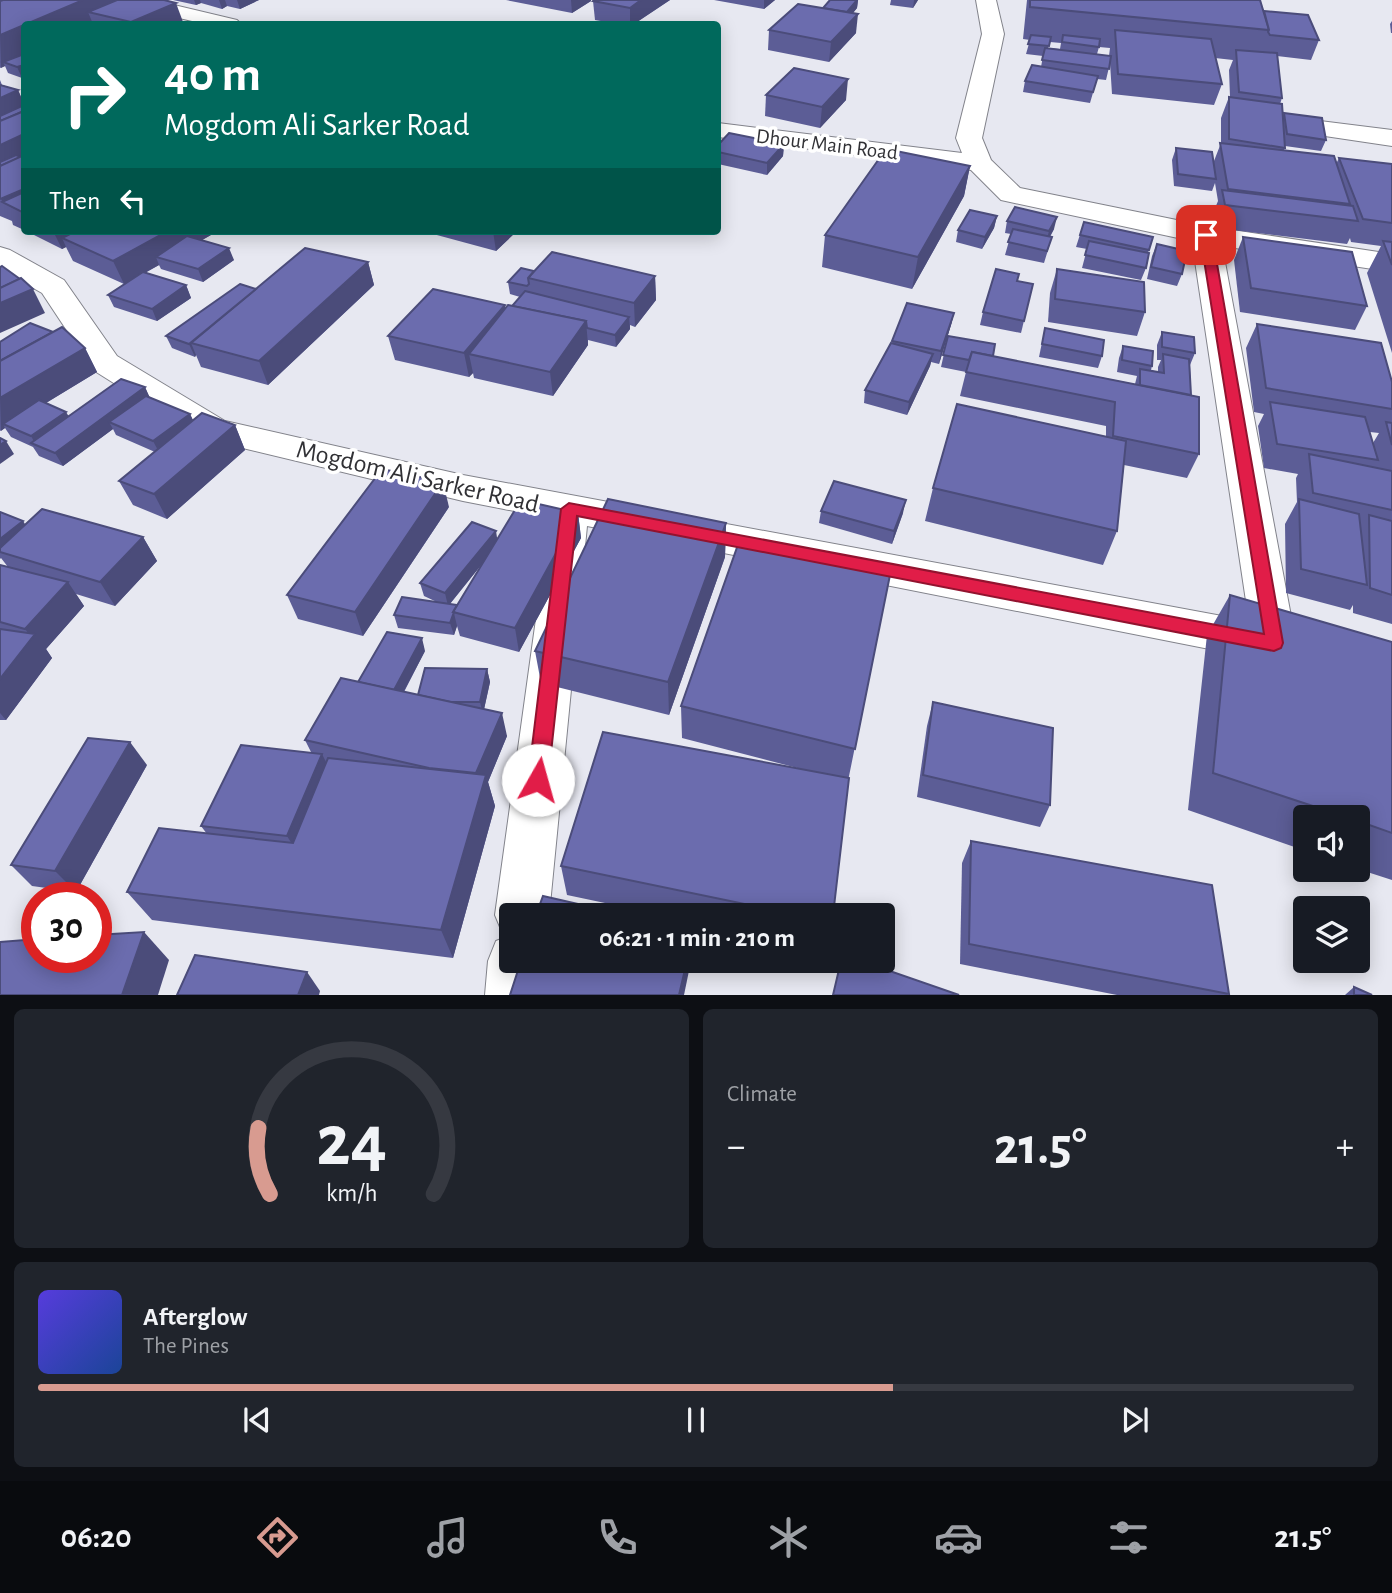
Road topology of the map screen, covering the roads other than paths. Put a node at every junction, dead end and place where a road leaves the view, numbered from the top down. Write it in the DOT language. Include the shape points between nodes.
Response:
graph roads {
  1 [pos="126,0"];
  2 [pos="986,0"];
  3 [pos="217,21"];
  4 [pos="1280,123"];
  5 [pos="721,130"];
  6 [pos="1392,138"];
  7 [pos="979,163"];
  8 [pos="1206,235"];
  9 [pos="0,256"];
  10 [pos="1392,263"];
  11 [pos="569,509"];
  12 [pos="1274,643"];
  13 [pos="1313,652"];
  14 [pos="523,903"];
  15 [pos="515,973"];
  16 [pos="513,995"];
  1 -- 3 [label="street"];
  2 -- 7 [label="street" via="993,34 969,138"];
  4 -- 6 [label="street"];
  5 -- 7 [label="street, Dhour Main Road"];
  7 -- 8 [label="street" via="1011,194"];
  8 -- 10 [label="street"];
  8 -- 12 [label="street"];
  9 -- 11 [label="street, Mogdom Ali Sarker Road" via="53,287 105,363 215,430"];
  11 -- 12 [label="street, Mogdom Ali Sarker Road"];
  11 -- 14 [label="street"];
  12 -- 13 [label="street, Mogdom Ali Sarker Road"];
  15 -- 16 [label="street"];
}
